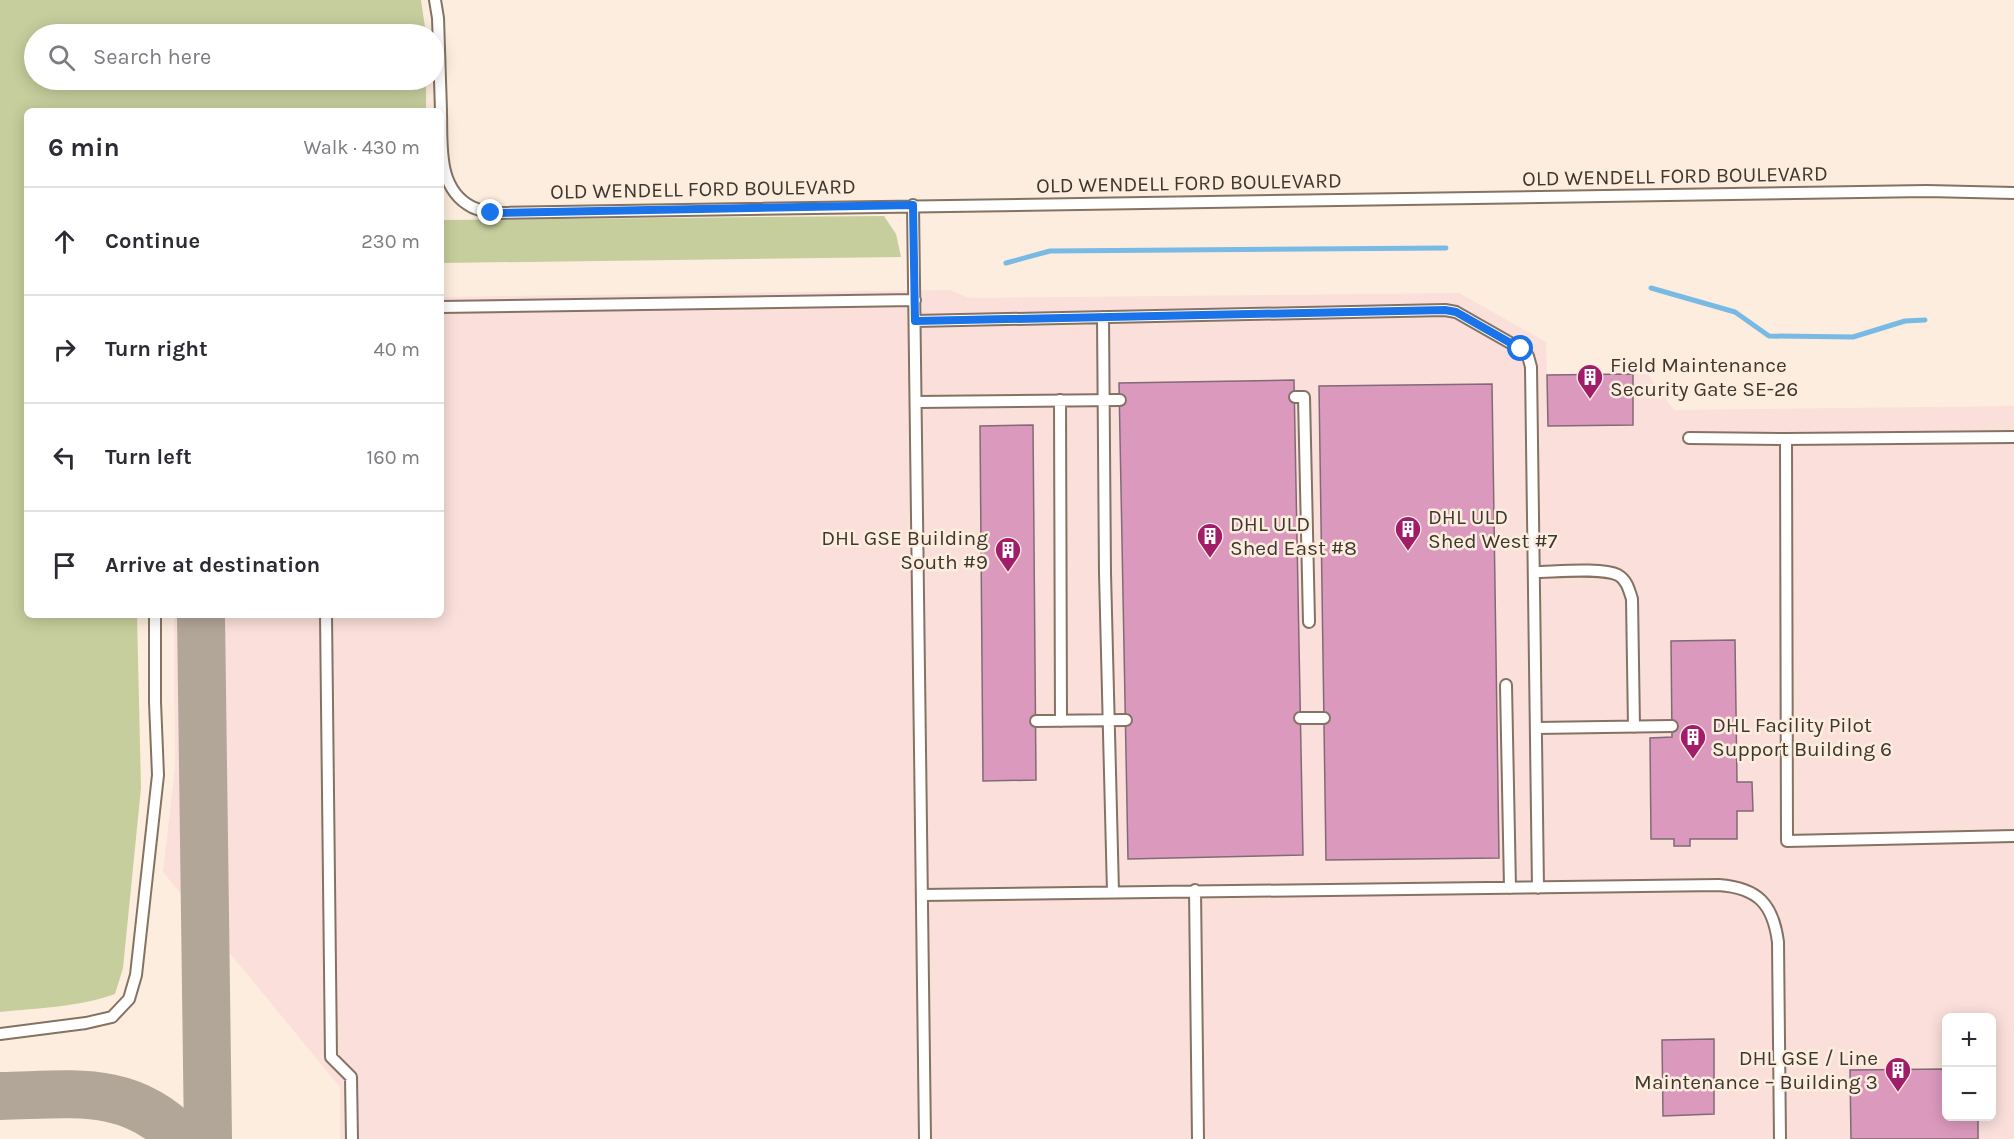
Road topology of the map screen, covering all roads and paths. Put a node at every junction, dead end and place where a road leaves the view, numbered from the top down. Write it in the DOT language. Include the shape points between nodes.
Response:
graph roads {
  1 [pos="435,0"];
  2 [pos="438,24"];
  3 [pos="440,90"];
  4 [pos="441,108"];
  5 [pos="444,167"];
  6 [pos="2014,193"];
  7 [pos="913,205"];
  8 [pos="915,300"];
  9 [pos="444,306"];
  10 [pos="1103,317"];
  11 [pos="915,321"];
  12 [pos="1294,397"];
  13 [pos="1120,399"];
  14 [pos="1060,400"];
  15 [pos="1104,400"];
  16 [pos="917,402"];
  17 [pos="2014,437"];
  18 [pos="1689,438"];
  19 [pos="1786,439"];
  20 [pos="1534,572"];
  21 [pos="155,618"];
  22 [pos="326,618"];
  23 [pos="1309,622"];
  24 [pos="1506,685"];
  25 [pos="1300,718"];
  26 [pos="1324,718"];
  27 [pos="1109,720"];
  28 [pos="1126,720"];
  29 [pos="1036,721"];
  30 [pos="1061,721"];
  31 [pos="1672,726"];
  32 [pos="1634,727"];
  33 [pos="1536,728"];
  34 [pos="2014,836"];
  35 [pos="1509,888"];
  36 [pos="1538,888"];
  37 [pos="1195,890"];
  38 [pos="1113,892"];
  39 [pos="922,895"];
  40 [pos="0,1034"];
  41 [pos="352,1139"];
  42 [pos="926,1139"];
  43 [pos="1198,1139"];
  44 [pos="1780,1139"];
  1 -- 2 [label="lane, OLD WENDELL FORD BOULEVARD"];
  3 -- 4 [label="lane, OLD WENDELL FORD BOULEVARD"];
  5 -- 7 [label="lane, OLD WENDELL FORD BOULEVARD" via="457,196 472,207 491,213"];
  6 -- 7 [label="lane, OLD WENDELL FORD BOULEVARD"];
  7 -- 8 [label="lane"];
  8 -- 9 [label="lane"];
  8 -- 11 [label="lane"];
  10 -- 11 [label="lane"];
  10 -- 15 [label="lane"];
  10 -- 20 [label="lane" via="1445,310 1456,312 1521,349 1531,367"];
  11 -- 16 [label="lane"];
  12 -- 23 [label="lane" via="1304,397"];
  13 -- 15 [label="lane"];
  14 -- 15 [label="lane"];
  14 -- 16 [label="lane"];
  14 -- 30 [label="lane"];
  15 -- 27 [label="lane"];
  16 -- 39 [label="lane"];
  17 -- 19 [label="lane"];
  18 -- 19 [label="lane"];
  19 -- 34 [label="lane" via="1787,841"];
  20 -- 32 [label="lane" via="1607,572 1620,576 1628,585 1632,598"];
  20 -- 33 [label="lane"];
  21 -- 40 [label="lane" via="158,775 136,975 129,999 112,1017"];
  22 -- 41 [label="lane" via="331,1057 351,1077"];
  24 -- 35 [label="lane"];
  25 -- 26 [label="lane"];
  27 -- 28 [label="lane"];
  27 -- 30 [label="lane"];
  27 -- 38 [label="lane"];
  29 -- 30 [label="lane"];
  31 -- 32 [label="lane"];
  32 -- 33 [label="lane"];
  33 -- 36 [label="lane"];
  35 -- 36 [label="lane"];
  35 -- 37 [label="lane"];
  36 -- 44 [label="lane" via="1738,886 1762,901 1776,925 1778,942"];
  37 -- 38 [label="lane"];
  37 -- 43 [label="lane"];
  38 -- 39 [label="lane"];
  39 -- 42 [label="lane"];
}
